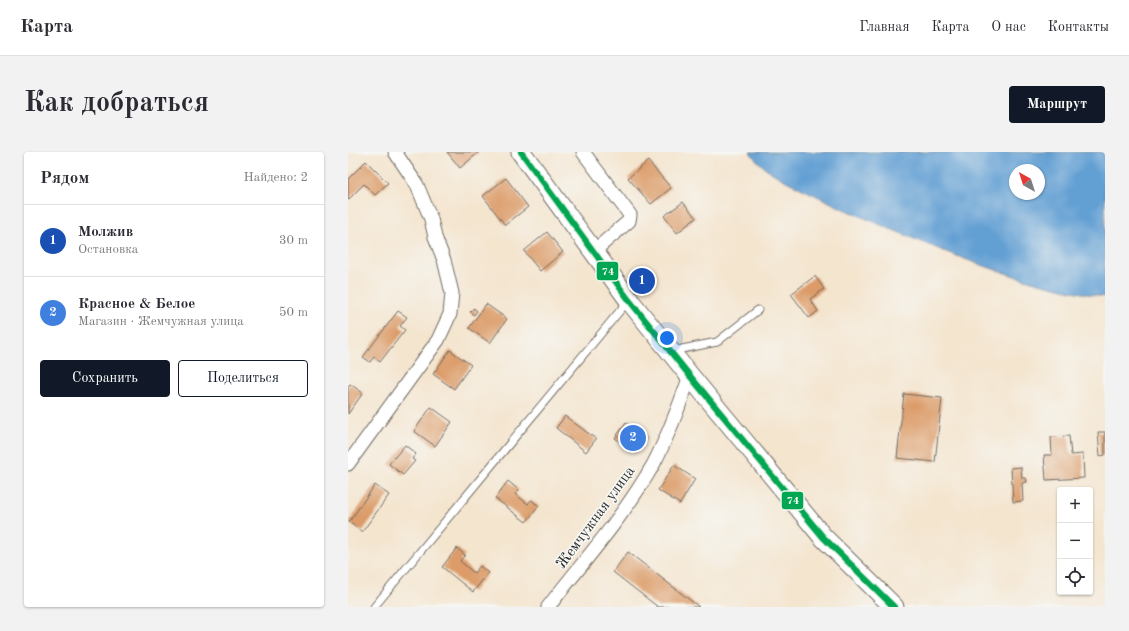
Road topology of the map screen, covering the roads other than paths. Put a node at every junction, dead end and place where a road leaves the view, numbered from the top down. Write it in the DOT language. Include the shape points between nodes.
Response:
graph roads {
  1 [pos="394,152"];
  2 [pos="521,152"];
  3 [pos="583,152"];
  4 [pos="594,251"];
  5 [pos="629,300"];
  6 [pos="758,310"];
  7 [pos="670,351"];
  8 [pos="690,376"];
  9 [pos="348,464"];
  10 [pos="374,607"];
  11 [pos="548,607"];
  12 [pos="894,607"];
  1 -- 9 [label="street" via="417,185 431,218 452,293 450,314 438,340"];
  2 -- 4 [label="main road"];
  3 -- 4 [label="street" via="630,215 628,221"];
  4 -- 5 [label="main road"];
  5 -- 7 [label="main road"];
  5 -- 10 [label="lane"];
  6 -- 7 [label="lane" via="717,342"];
  7 -- 8 [label="main road"];
  8 -- 11 [label="street, Жемчужная улица" via="672,426 652,466 624,509"];
  8 -- 12 [label="main road" via="823,537"];
}
